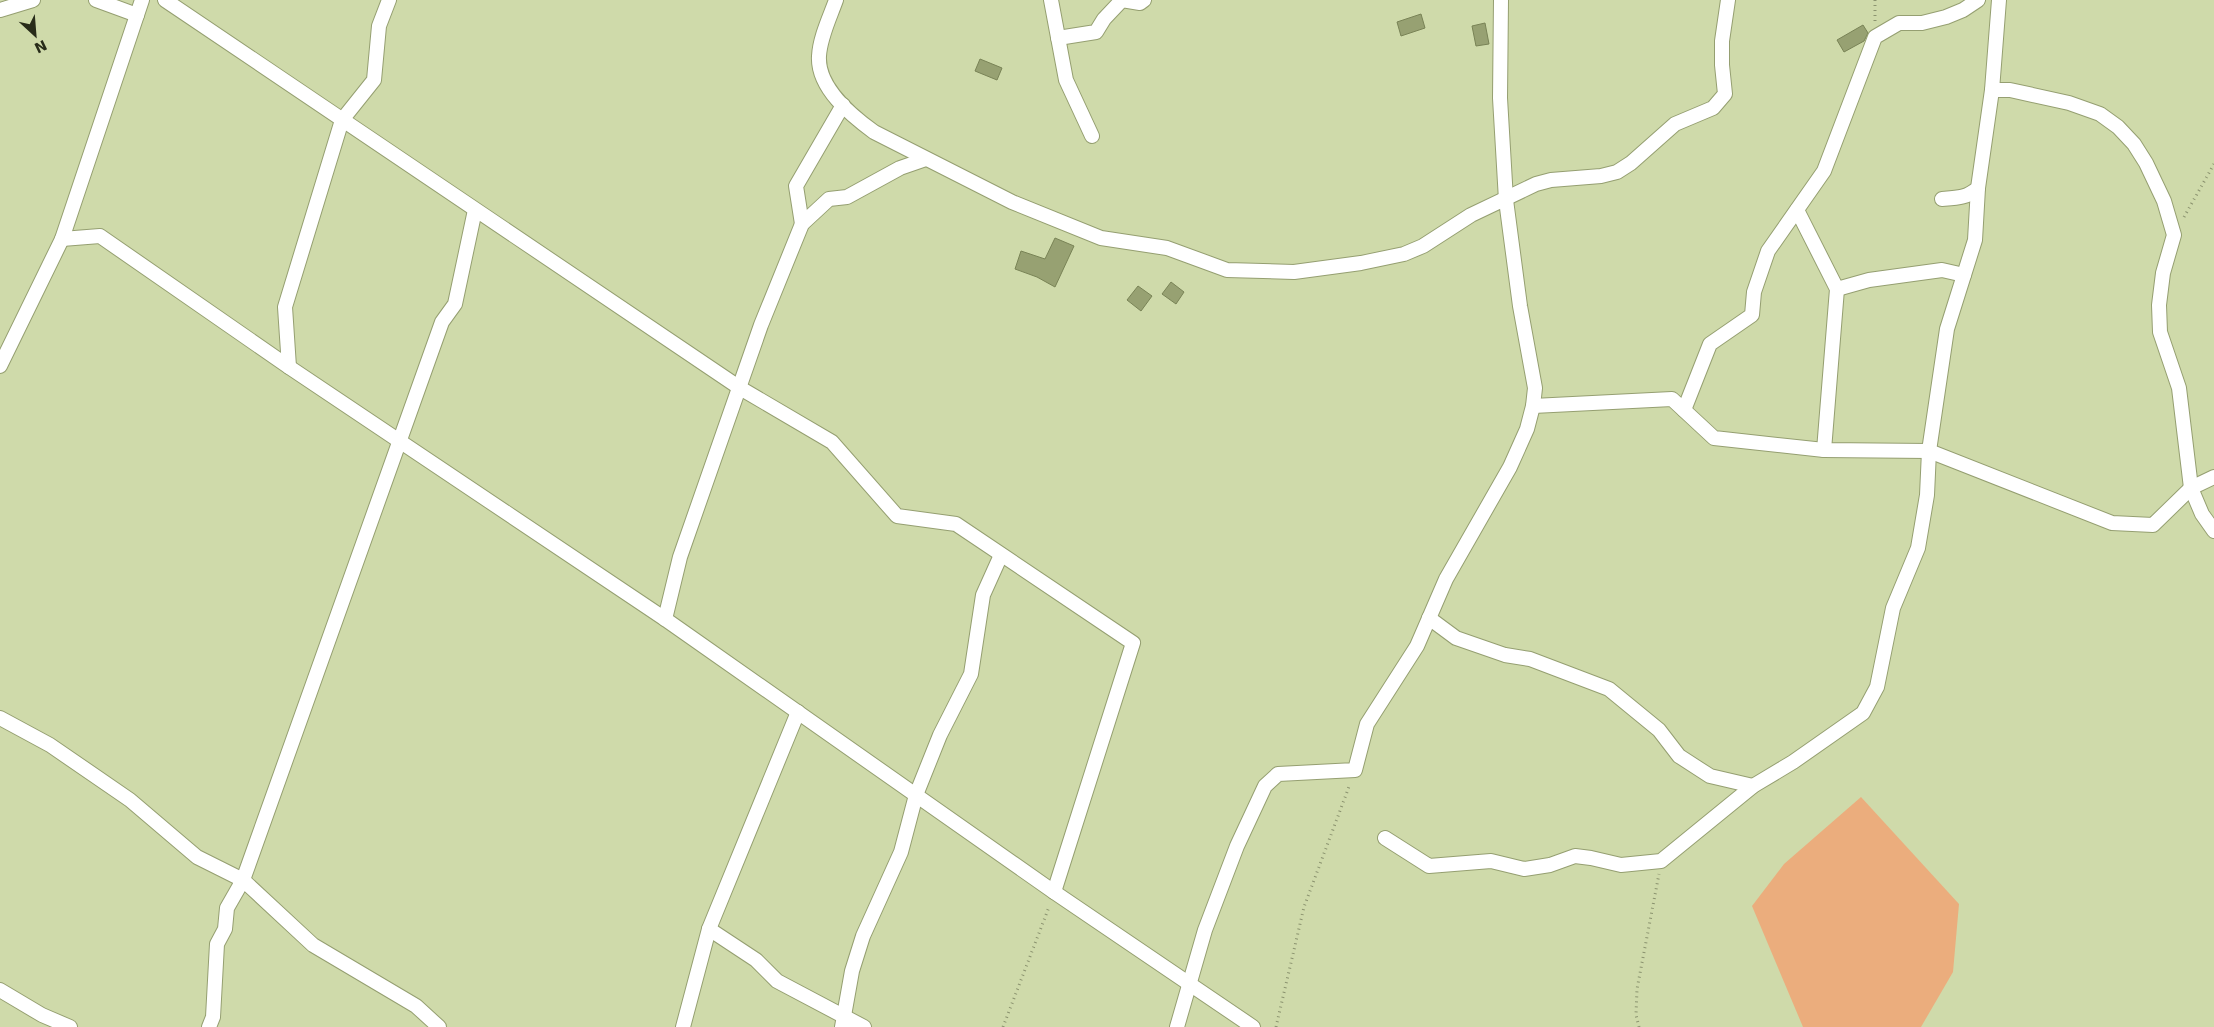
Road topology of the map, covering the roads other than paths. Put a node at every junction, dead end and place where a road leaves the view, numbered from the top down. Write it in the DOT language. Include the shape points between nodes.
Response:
graph roads {
  1 [pos="33,0"];
  2 [pos="96,0"];
  3 [pos="142,0"];
  4 [pos="166,0"];
  5 [pos="390,0"];
  6 [pos="836,0"];
  7 [pos="1052,0"];
  8 [pos="1144,0"];
  9 [pos="1501,0"];
  10 [pos="1728,0"];
  11 [pos="1978,0"];
  12 [pos="1999,0"];
  13 [pos="0,10"];
  14 [pos="137,15"];
  15 [pos="1058,38"];
  16 [pos="1992,90"];
  17 [pos="843,105"];
  18 [pos="342,120"];
  19 [pos="1092,136"];
  20 [pos="926,159"];
  21 [pos="1978,188"];
  22 [pos="1942,199"];
  23 [pos="1506,200"];
  24 [pos="475,210"];
  25 [pos="1797,210"];
  26 [pos="802,224"];
  27 [pos="62,239"];
  28 [pos="1964,275"];
  29 [pos="1837,290"];
  30 [pos="0,366"];
  31 [pos="290,367"];
  32 [pos="740,388"];
  33 [pos="1533,406"];
  34 [pos="1684,410"];
  35 [pos="399,440"];
  36 [pos="1824,450"];
  37 [pos="1929,451"];
  38 [pos="2214,476"];
  39 [pos="2191,488"];
  40 [pos="2214,531"];
  41 [pos="1001,555"];
  42 [pos="1429,618"];
  43 [pos="665,619"];
  44 [pos="798,712"];
  45 [pos="0,718"];
  46 [pos="1753,786"];
  47 [pos="916,794"];
  48 [pos="1385,838"];
  49 [pos="243,880"];
  50 [pos="1054,892"];
  51 [pos="709,929"];
  52 [pos="1190,983"];
  53 [pos="0,990"];
  54 [pos="843,1022"];
  55 [pos="70,1027"];
  56 [pos="209,1027"];
  57 [pos="439,1027"];
  58 [pos="683,1027"];
  59 [pos="864,1027"];
  60 [pos="1177,1027"];
  61 [pos="1253,1027"];
  1 -- 13 [label="street"];
  2 -- 14 [label="street"];
  3 -- 14 [label="street"];
  4 -- 18 [label="street"];
  5 -- 18 [label="street" via="379,26 374,80"];
  6 -- 17 [label="street" via="819,56 827,84"];
  7 -- 15 [label="street"];
  8 -- 15 [label="street" via="1140,3 1122,0 1096,32"];
  9 -- 23 [label="street" via="1500,98"];
  10 -- 23 [label="street" via="1722,40 1725,94 1713,108 1674,124 1631,163 1616,172 1551,180"];
  11 -- 25 [label="street" via="1946,17 1922,23 1899,22 1874,37 1829,161"];
  12 -- 16 [label="street"];
  14 -- 27 [label="street"];
  15 -- 19 [label="street" via="1066,80"];
  16 -- 21 [label="street"];
  16 -- 39 [label="street" via="2010,90 2069,103 2100,114 2134,144 2146,163 2164,201 2174,235 2163,273 2160,332 2179,388"];
  17 -- 20 [label="street" via="874,132"];
  17 -- 26 [label="street" via="796,186"];
  18 -- 24 [label="street"];
  18 -- 31 [label="street" via="285,307"];
  20 -- 23 [label="street" via="1012,202 1101,238 1167,248 1227,270 1246,272 1294,272 1404,254 1471,215"];
  20 -- 26 [label="street" via="900,168 847,197 829,199"];
  21 -- 22 [label="street" via="1971,195"];
  21 -- 28 [label="street" via="1975,240"];
  23 -- 33 [label="street" via="1535,388"];
  24 -- 32 [label="street"];
  24 -- 35 [label="street" via="454,304 442,322"];
  25 -- 29 [label="street"];
  25 -- 34 [label="street" via="1768,251 1754,292 1752,315 1710,344"];
  26 -- 32 [label="street" via="761,325"];
  27 -- 30 [label="street"];
  27 -- 31 [label="street" via="100,236"];
  28 -- 29 [label="street" via="1942,270 1869,280"];
  28 -- 37 [label="street" via="1947,328"];
  29 -- 36 [label="street"];
  31 -- 35 [label="street"];
  32 -- 41 [label="street" via="832,442 897,516 956,524"];
  32 -- 43 [label="street" via="680,557"];
  33 -- 34 [label="street" via="1672,398"];
  33 -- 42 [label="street" via="1527,429 1510,467 1455,561"];
  34 -- 36 [label="street" via="1714,438"];
  35 -- 43 [label="street"];
  35 -- 49 [label="street"];
  36 -- 37 [label="street"];
  37 -- 39 [label="street" via="2112,523 2153,525"];
  37 -- 46 [label="street" via="1918,548 1893,608 1877,687 1863,713"];
  38 -- 39 [label="street"];
  39 -- 40 [label="street" via="2202,514"];
  41 -- 47 [label="street" via="983,595 971,674 940,734"];
  41 -- 50 [label="street" via="1133,643"];
  42 -- 46 [label="street" via="1456,638 1505,656 1530,659 1609,689 1659,730 1679,756 1710,776"];
  42 -- 52 [label="street" via="1417,646 1366,724 1355,770 1278,774 1265,786 1236,846 1205,930"];
  43 -- 44 [label="street"];
  44 -- 47 [label="street"];
  44 -- 51 [label="street"];
  45 -- 49 [label="street" via="50,745 130,800 197,857"];
  46 -- 48 [label="street" via="1660,861 1621,866 1575,856 1524,870 1491,861 1429,866"];
  47 -- 50 [label="street"];
  47 -- 54 [label="street" via="901,852 852,971"];
  49 -- 56 [label="street" via="227,908 225,929 217,944 213,1017"];
  49 -- 57 [label="street" via="313,944 416,1006"];
  50 -- 52 [label="street"];
  51 -- 54 [label="street" via="756,960 777,981"];
  51 -- 58 [label="street"];
  52 -- 60 [label="street"];
  52 -- 61 [label="street"];
  53 -- 55 [label="street"];
  54 -- 59 [label="street"];
}
